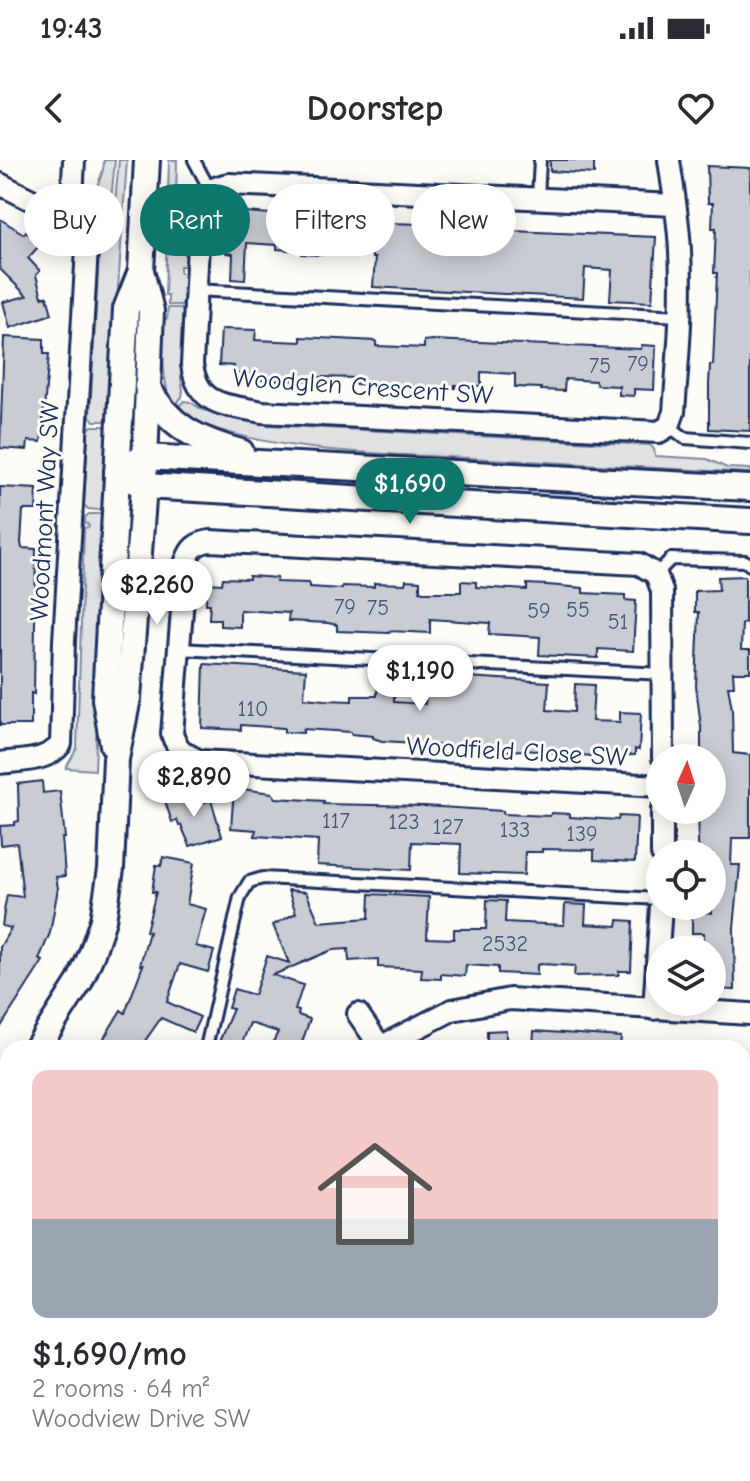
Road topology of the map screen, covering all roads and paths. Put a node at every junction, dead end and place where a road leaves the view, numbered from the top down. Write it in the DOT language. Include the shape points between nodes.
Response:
graph roads {
  1 [pos="74,160"];
  2 [pos="147,160"];
  3 [pos="194,160"];
  4 [pos="540,160"];
  5 [pos="669,160"];
  6 [pos="0,184"];
  7 [pos="73,184"];
  8 [pos="207,184"];
  9 [pos="250,185"];
  10 [pos="24,196"];
  11 [pos="538,198"];
  12 [pos="675,205"];
  13 [pos="87,256"];
  14 [pos="197,256"];
  15 [pos="141,271"];
  16 [pos="195,290"];
  17 [pos="680,316"];
  18 [pos="147,386"];
  19 [pos="669,426"];
  20 [pos="750,443"];
  21 [pos="144,457"];
  22 [pos="286,464"];
  23 [pos="117,472"];
  24 [pos="144,486"];
  25 [pos="750,488"];
  26 [pos="750,524"];
  27 [pos="750,565"];
  28 [pos="656,574"];
  29 [pos="179,649"];
  30 [pos="663,674"];
  31 [pos="663,744"];
  32 [pos="116,759"];
  33 [pos="0,763"];
  34 [pos="646,785"];
  35 [pos="646,898"];
  36 [pos="646,1008"];
  37 [pos="726,1013"];
  38 [pos="358,1014"];
  39 [pos="750,1014"];
  40 [pos="42,1040"];
  41 [pos="208,1040"];
  42 [pos="375,1040"];
  43 [pos="393,1040"];
  1 -- 7 [label="street, Woodmont Way SW"];
  2 -- 15 [label="street"];
  3 -- 8 [label="lane"];
  4 -- 11 [label="lane"];
  5 -- 12 [label="street"];
  6 -- 10 [label="street"];
  9 -- 11 [label="street"];
  11 -- 12 [label="street"];
  12 -- 17 [label="street"];
  13 -- 33 [label="street, Woodmont Way SW" via="61,744 45,757"];
  14 -- 16 [label="street, Woodglen Crescent SW"];
  15 -- 18 [label="street" via="151,311"];
  15 -- 23 [label="street" via="126,309"];
  16 -- 17 [label="lane"];
  16 -- 19 [label="street, Woodglen Crescent SW" via="195,382 216,402 262,412 659,432"];
  17 -- 19 [label="street"];
  18 -- 21 [label="street"];
  18 -- 22 [label="street" via="170,419 211,445"];
  19 -- 20 [label="lane" via="685,438"];
  21 -- 22 [label="street"];
  21 -- 23 [label="street"];
  21 -- 24 [label="street"];
  22 -- 25 [label="street"];
  23 -- 24 [label="street"];
  23 -- 32 [label="street" via="105,699"];
  24 -- 26 [label="street"];
  24 -- 32 [label="street" via="128,698"];
  27 -- 28 [label="lane" via="671,559"];
  28 -- 29 [label="street, Woodfield Close SW" via="639,564 210,541 194,546 186,561"];
  28 -- 30 [label="street, Woodfield Close SW" via="662,591"];
  29 -- 30 [label="lane"];
  29 -- 34 [label="street, Woodfield Close SW" via="172,734 184,754 200,761"];
  30 -- 31 [label="street, Woodfield Close SW"];
  32 -- 40 [label="street" via="103,920 80,981"];
  35 -- 41 [label="lane" via="263,878 249,882 240,897"];
  36 -- 43 [label="street" via="510,999 452,1010"];
  37 -- 39 [label="street"];
  38 -- 42 [label="street"];
}
